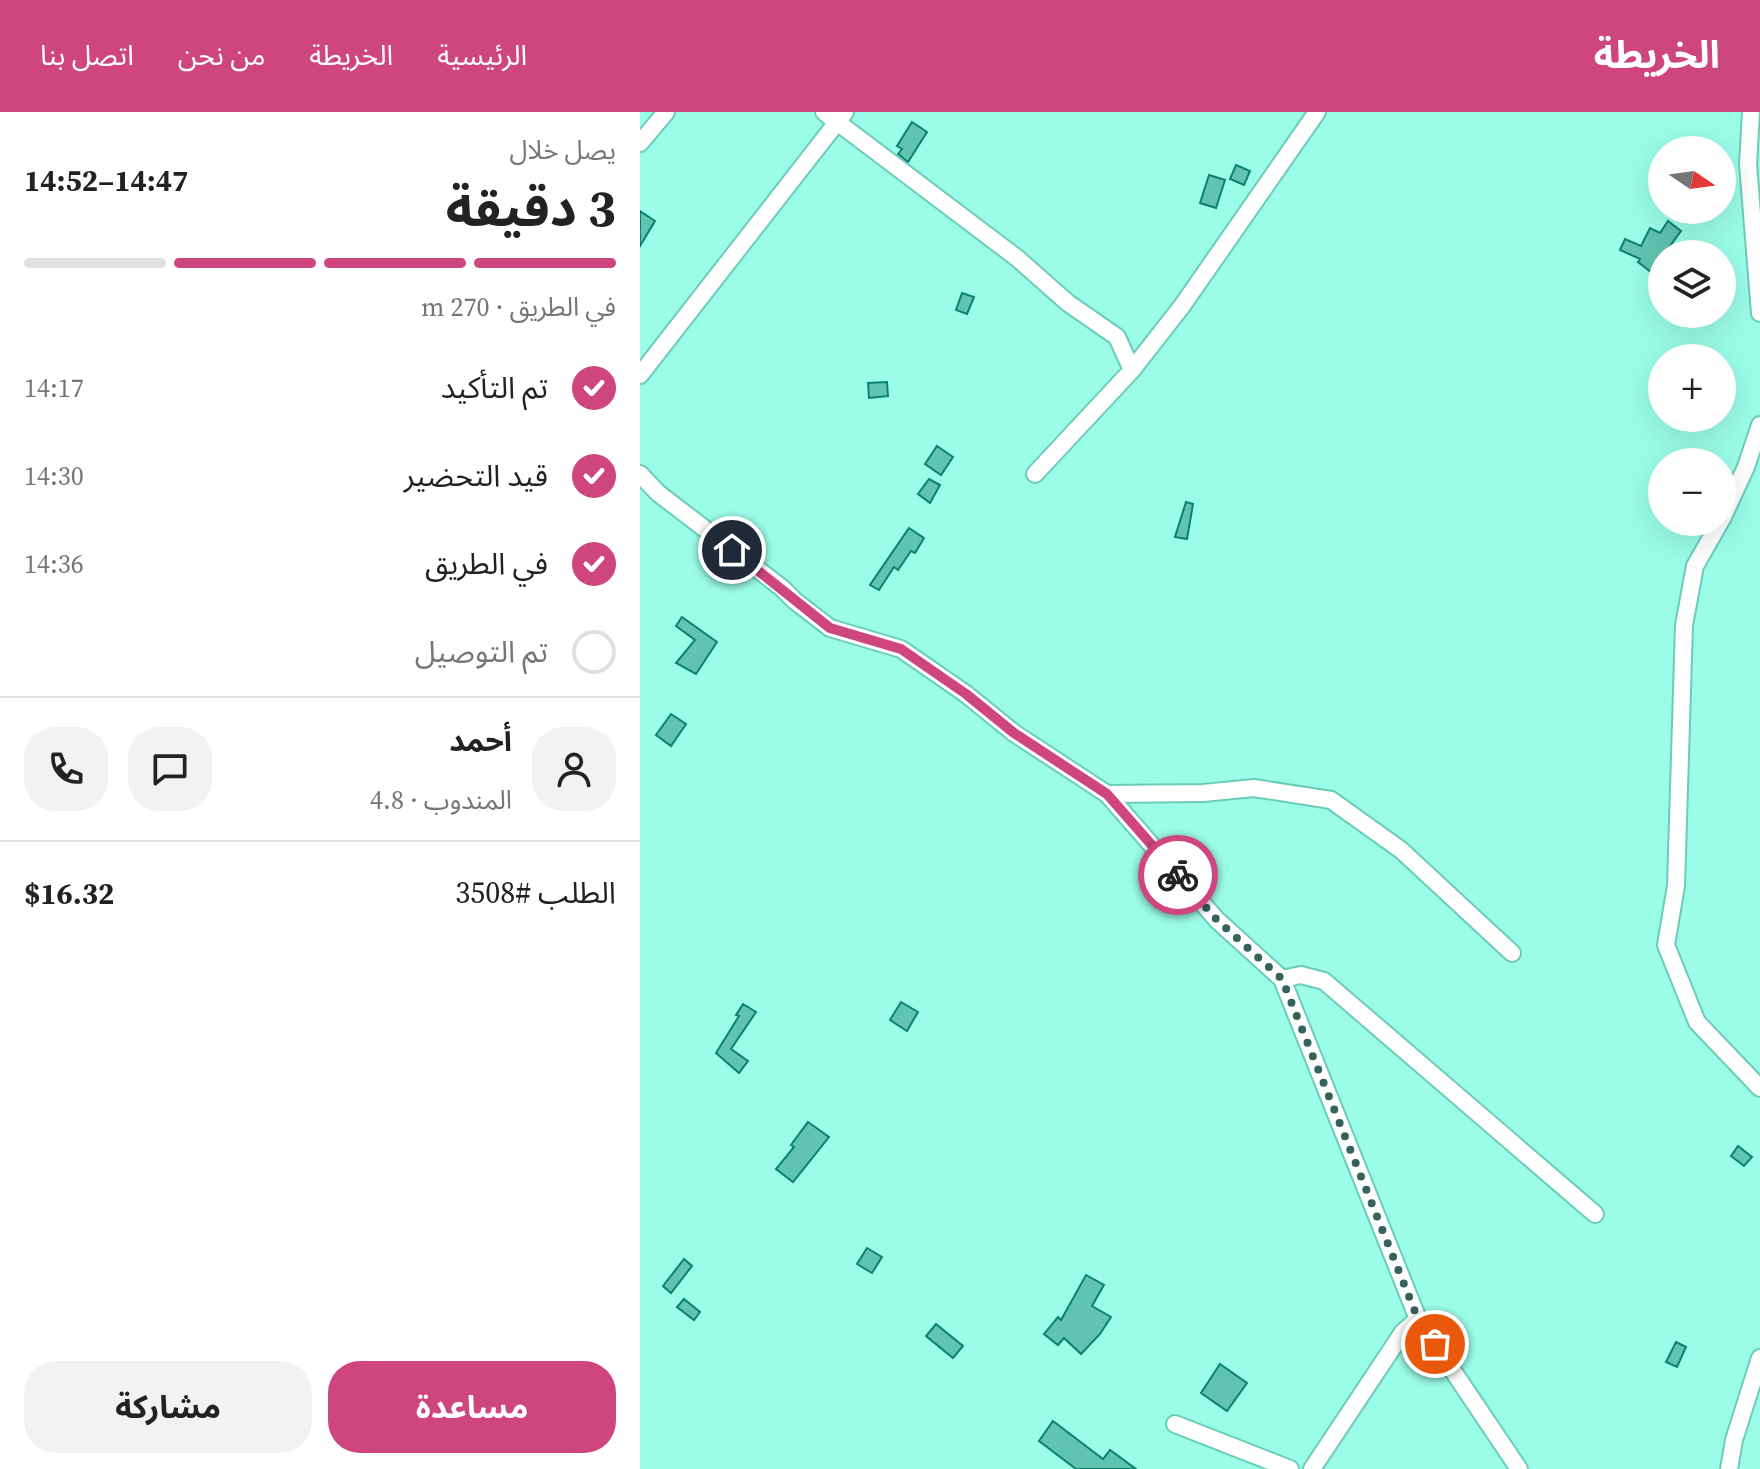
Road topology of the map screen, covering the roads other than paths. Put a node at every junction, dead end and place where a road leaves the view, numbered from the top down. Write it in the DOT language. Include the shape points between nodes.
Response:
graph roads {
  1 [pos="666,112"];
  2 [pos="1317,112"];
  3 [pos="1751,112"];
  4 [pos="835,115"];
  5 [pos="640,143"];
  6 [pos="1760,313"];
  7 [pos="1132,370"];
  8 [pos="640,375"];
  9 [pos="1760,425"];
  10 [pos="640,474"];
  11 [pos="1035,474"];
  12 [pos="1736,488"];
  13 [pos="1712,536"];
  14 [pos="1107,794"];
  15 [pos="1512,953"];
  16 [pos="1282,979"];
  17 [pos="1760,1088"];
  18 [pos="1595,1214"];
  19 [pos="1418,1319"];
  20 [pos="1760,1358"];
  21 [pos="1175,1424"];
  22 [pos="1290,1469"];
  23 [pos="1312,1469"];
  24 [pos="1519,1469"];
  25 [pos="1729,1469"];
  1 -- 5 [label="street"];
  2 -- 7 [label="street"];
  3 -- 6 [label="street" via="1748,164"];
  4 -- 7 [label="street" via="1117,337"];
  4 -- 8 [label="street"];
  7 -- 11 [label="street"];
  9 -- 12 [label="street"];
  10 -- 14 [label="street" via="830,628 901,649"];
  13 -- 17 [label="street" via="1695,566 1684,625 1676,886 1666,945 1697,1022"];
  14 -- 15 [label="street" via="1254,788 1331,800 1401,850"];
  14 -- 16 [label="street" via="1217,920"];
  16 -- 18 [label="street" via="1301,975 1324,981"];
  16 -- 19 [label="street"];
  19 -- 23 [label="street" via="1403,1332"];
  19 -- 24 [label="street"];
  20 -- 25 [label="street"];
  21 -- 22 [label="street"];
}
